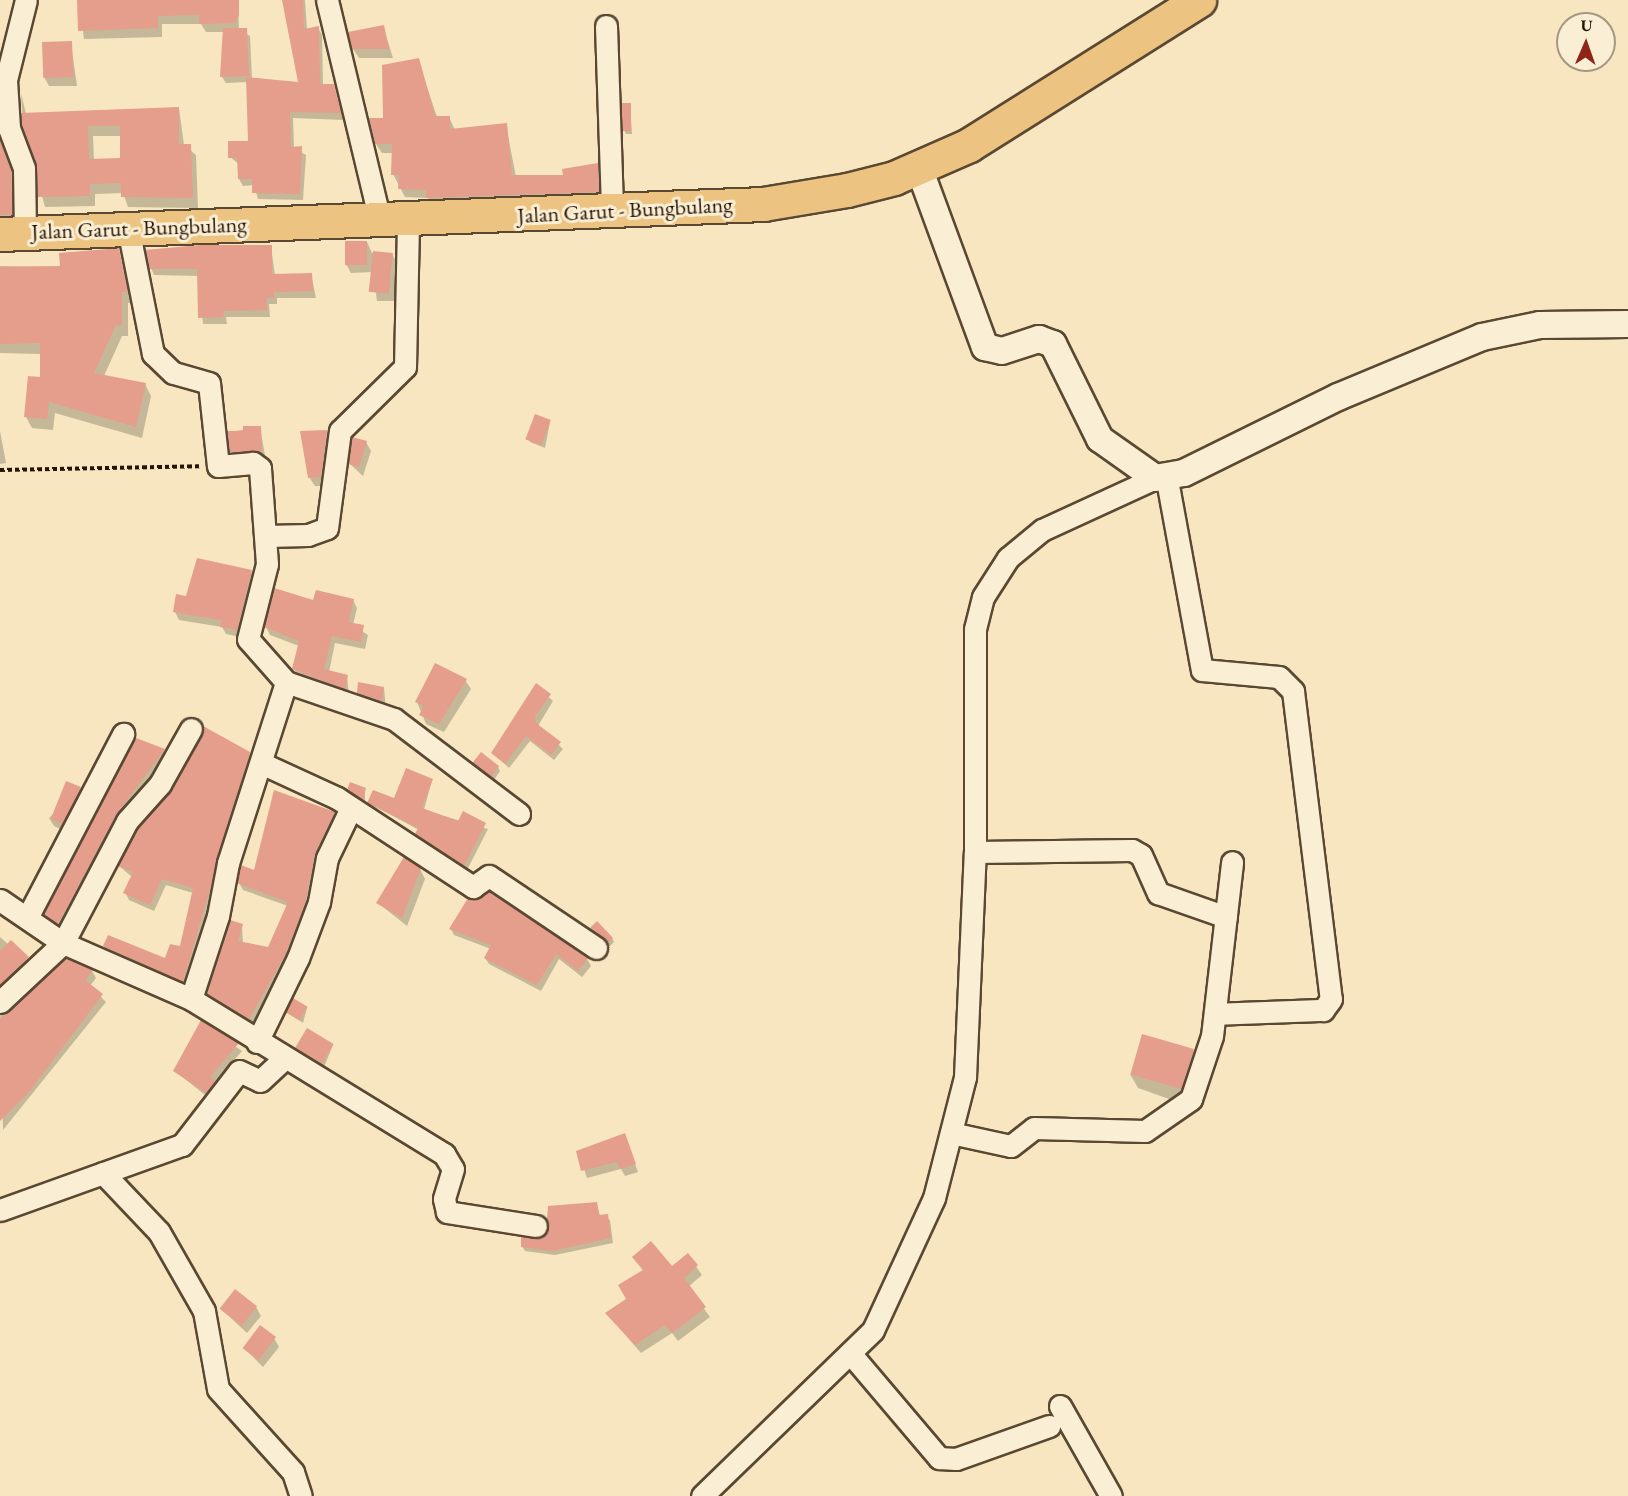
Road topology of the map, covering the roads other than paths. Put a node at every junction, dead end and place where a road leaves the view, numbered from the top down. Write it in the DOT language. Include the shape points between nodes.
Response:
graph roads {
  1 [pos="26,0"];
  2 [pos="327,0"];
  3 [pos="1199,0"];
  4 [pos="606,26"];
  5 [pos="919,168"];
  6 [pos="612,211"];
  7 [pos="394,219"];
  8 [pos="128,228"];
  9 [pos="12,233"];
  10 [pos="1628,324"];
  11 [pos="1161,479"];
  12 [pos="266,536"];
  13 [pos="286,682"];
  14 [pos="191,729"];
  15 [pos="123,734"];
  16 [pos="261,763"];
  17 [pos="351,808"];
  18 [pos="519,814"];
  19 [pos="975,852"];
  20 [pos="1232,862"];
  21 [pos="0,900"];
  22 [pos="1226,917"];
  23 [pos="27,918"];
  24 [pos="63,942"];
  25 [pos="596,948"];
  26 [pos="191,999"];
  27 [pos="0,1002"];
  28 [pos="1215,1014"];
  29 [pos="257,1042"];
  30 [pos="284,1059"];
  31 [pos="951,1133"];
  32 [pos="103,1173"];
  33 [pos="0,1210"];
  34 [pos="536,1226"];
  35 [pos="850,1353"];
  36 [pos="1060,1406"];
  37 [pos="1049,1426"];
  38 [pos="301,1496"];
  39 [pos="702,1496"];
  40 [pos="1111,1496"];
  1 -- 9 [label="street" via="6,80 10,134 24,168"];
  2 -- 7 [label="street"];
  3 -- 5 [label="main road, Jalan Garut - Bungbulang" via="969,145"];
  4 -- 6 [label="street"];
  5 -- 6 [label="main road, Jalan Garut - Bungbulang" via="784,201"];
  5 -- 11 [label="street" via="985,348 1002,351 1039,339 1053,344 1100,439"];
  6 -- 7 [label="main road, Jalan Garut - Bungbulang"];
  7 -- 8 [label="main road, Jalan Garut - Bungbulang"];
  7 -- 12 [label="street" via="405,367 340,431 327,528 308,535"];
  8 -- 9 [label="main road, Jalan Garut - Bungbulang"];
  8 -- 12 [label="street" via="148,342 168,369 209,383 218,466 253,463 260,468"];
  10 -- 11 [label="street" via="1515,328 1464,343"];
  11 -- 19 [label="street" via="1042,530 1008,558 982,597 975,629"];
  11 -- 28 [label="street" via="1202,670 1279,678 1293,691 1331,999 1323,1010"];
  12 -- 13 [label="street" via="267,570 248,642"];
  13 -- 16 [label="street"];
  13 -- 18 [label="street" via="394,719"];
  14 -- 24 [label="street" via="164,778 127,821"];
  15 -- 23 [label="street"];
  16 -- 17 [label="street"];
  16 -- 26 [label="street"];
  17 -- 25 [label="street" via="472,887 489,876"];
  17 -- 29 [label="street" via="327,858 319,902 298,957"];
  19 -- 22 [label="street" via="1132,850 1141,855 1158,893"];
  19 -- 31 [label="street" via="965,1077"];
  20 -- 22 [label="street"];
  21 -- 23 [label="street"];
  22 -- 28 [label="street"];
  23 -- 24 [label="street"];
  24 -- 26 [label="street"];
  24 -- 27 [label="street"];
  26 -- 29 [label="street"];
  28 -- 31 [label="street" via="1206,1064 1191,1099 1144,1131 1034,1128 1011,1146"];
  29 -- 30 [label="street"];
  30 -- 32 [label="street" via="260,1081 239,1071 182,1145"];
  30 -- 34 [label="street" via="444,1154 453,1169 444,1199 447,1212"];
  31 -- 35 [label="street" via="934,1198 882,1312"];
  32 -- 33 [label="street"];
  32 -- 38 [label="street" via="159,1232 204,1311 218,1389 292,1472"];
  35 -- 37 [label="street" via="939,1458 956,1459"];
  35 -- 39 [label="street"];
  36 -- 40 [label="street"];
}
